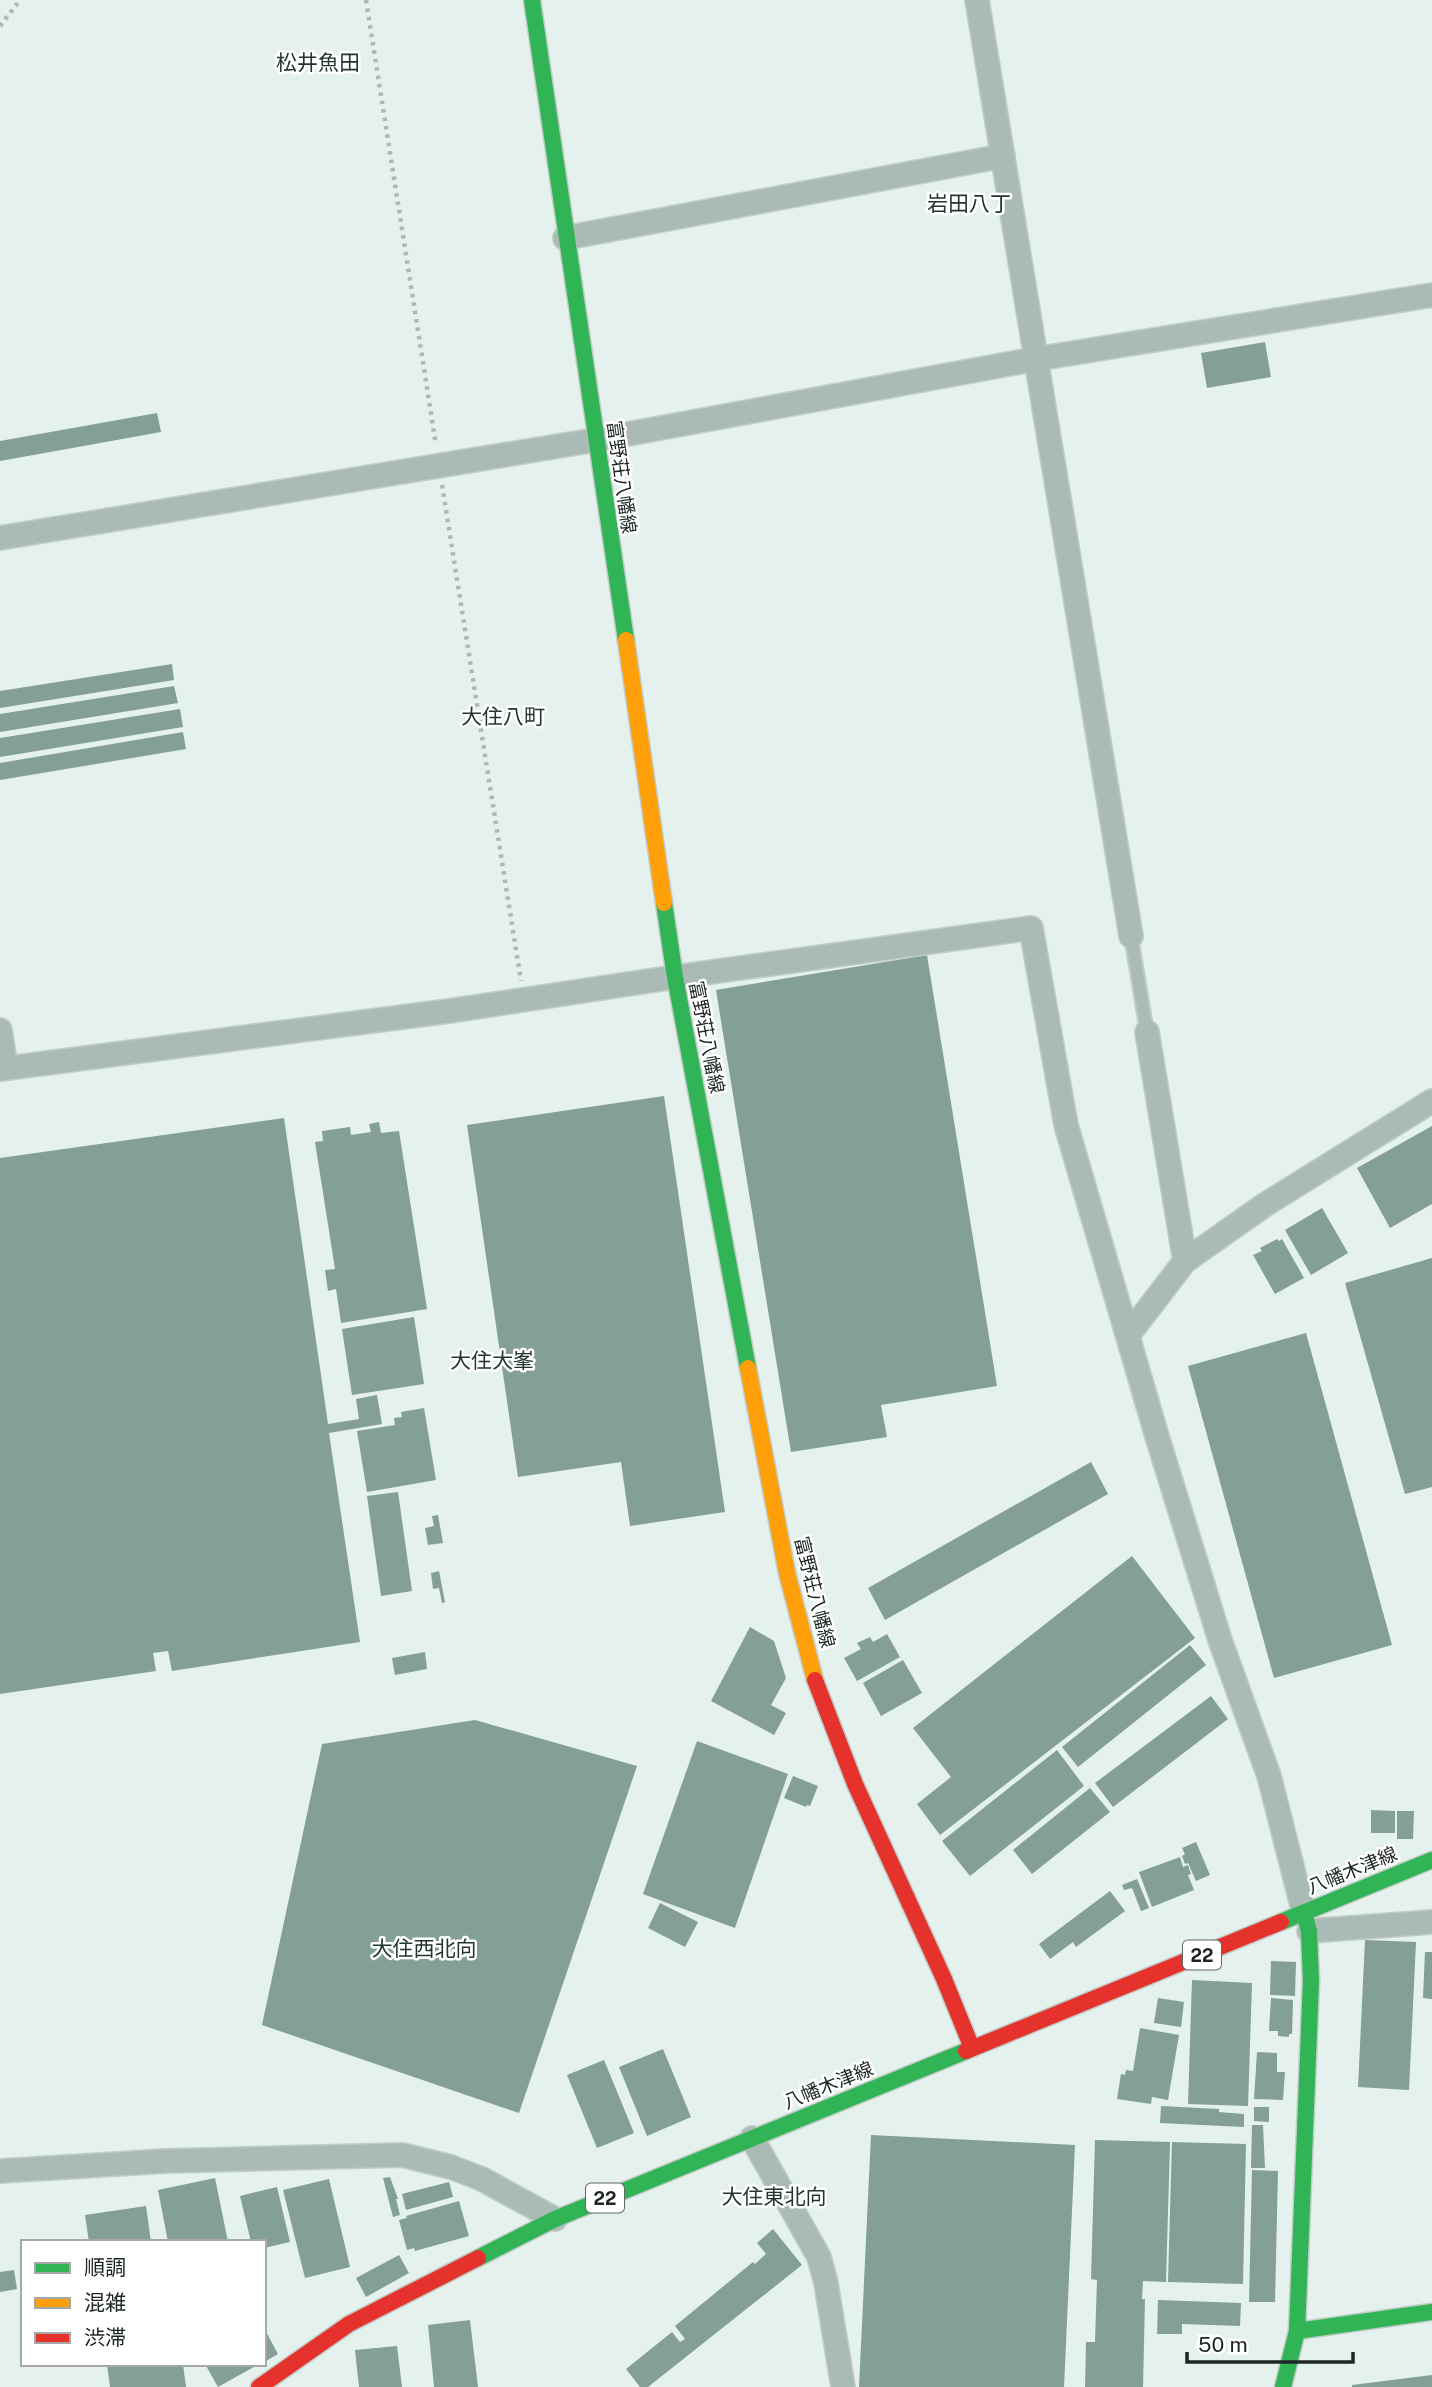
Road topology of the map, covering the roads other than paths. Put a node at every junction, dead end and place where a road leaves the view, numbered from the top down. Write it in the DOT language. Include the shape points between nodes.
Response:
graph roads {
  1 [pos="531,0"];
  2 [pos="977,0"];
  3 [pos="1003,156"];
  4 [pos="565,239"];
  5 [pos="1432,295"];
  6 [pos="1036,359"];
  7 [pos="595,440"];
  8 [pos="0,538"];
  9 [pos="1131,936"];
  10 [pos="675,977"];
  11 [pos="0,1030"];
  12 [pos="1147,1032"];
  13 [pos="3,1068"];
  14 [pos="1432,1101"];
  15 [pos="1185,1261"];
  16 [pos="1129,1334"];
  17 [pos="1432,1860"];
  18 [pos="1307,1922"];
  19 [pos="1432,1922"];
  20 [pos="972,2048"];
  21 [pos="752,2138"];
  22 [pos="0,2171"];
  23 [pos="555,2219"];
  24 [pos="1432,2312"];
  25 [pos="1297,2331"];
  26 [pos="259,2387"];
  27 [pos="843,2387"];
  28 [pos="1283,2387"];
  1 -- 4 [label="main road, 富野荘八幡線"];
  2 -- 3 [label="street"];
  3 -- 4 [label="street"];
  3 -- 6 [label="street"];
  4 -- 7 [label="main road, 富野荘八幡線"];
  5 -- 6 [label="street"];
  6 -- 7 [label="street"];
  6 -- 9 [label="street"];
  7 -- 8 [label="street"];
  7 -- 10 [label="main road, 富野荘八幡線"];
  9 -- 12 [label="lane"];
  10 -- 13 [label="street" via="525,1001"];
  10 -- 16 [label="street" via="1031,928 1066,1125"];
  10 -- 20 [label="main road, 富野荘八幡線" via="787,1573 815,1679 855,1784"];
  11 -- 13 [label="street"];
  12 -- 15 [label="street"];
  14 -- 15 [label="street" via="1266,1203"];
  15 -- 16 [label="street"];
  16 -- 18 [label="street" via="1220,1640 1269,1776"];
  17 -- 18 [label="main road, 八幡木津線 / 22"];
  18 -- 19 [label="street"];
  18 -- 20 [label="main road, 八幡木津線 / 22"];
  18 -- 25 [label="main road" via="1311,1981"];
  20 -- 21 [label="main road, 八幡木津線 / 22"];
  21 -- 23 [label="main road, 八幡木津線 / 22"];
  21 -- 27 [label="street" via="819,2257"];
  22 -- 23 [label="street" via="402,2155 482,2179"];
  23 -- 26 [label="main road, 八幡木津線 / 22" via="349,2324"];
  24 -- 25 [label="main road"];
  25 -- 28 [label="main road"];
}
